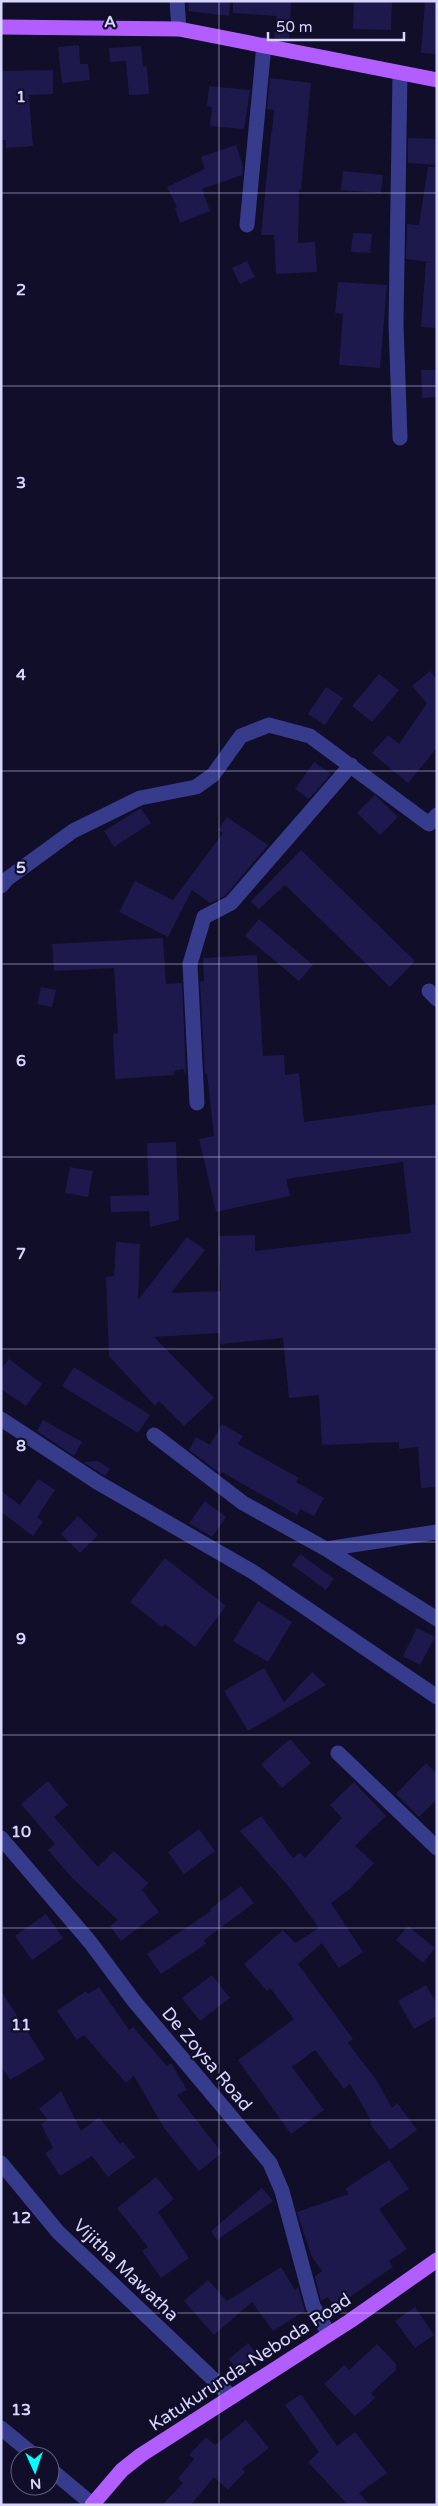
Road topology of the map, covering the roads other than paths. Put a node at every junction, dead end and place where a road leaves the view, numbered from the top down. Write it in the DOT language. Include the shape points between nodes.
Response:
graph roads {
  1 [pos="177,1"];
  2 [pos="1,27"];
  3 [pos="179,29"];
  4 [pos="264,45"];
  5 [pos="400,74"];
  6 [pos="437,80"];
  7 [pos="247,225"];
  8 [pos="400,438"];
  9 [pos="351,765"];
  10 [pos="437,815"];
  11 [pos="1,886"];
  12 [pos="197,1103"];
  13 [pos="1,1419"];
  14 [pos="154,1435"];
  15 [pos="437,1532"];
  16 [pos="326,1549"];
  17 [pos="437,1619"];
  18 [pos="437,1697"];
  19 [pos="338,1753"];
  20 [pos="1,1838"];
  21 [pos="437,1848"];
  22 [pos="1,2163"];
  23 [pos="437,2260"];
  24 [pos="329,2334"];
  25 [pos="232,2397"];
  26 [pos="1,2428"];
  27 [pos="23,2446"];
  28 [pos="60,2477"];
  29 [pos="92,2504"];
  1 -- 3 [label="street"];
  2 -- 3 [label="main road"];
  3 -- 4 [label="main road"];
  4 -- 5 [label="main road"];
  4 -- 7 [label="street"];
  5 -- 6 [label="main road"];
  5 -- 8 [label="street" via="396,324"];
  9 -- 10 [label="street" via="429,824"];
  9 -- 11 [label="street" via="310,736 268,725 241,736 213,775 196,787 140,798 74,831"];
  9 -- 12 [label="street" via="231,903 204,917 190,964"];
  13 -- 18 [label="street" via="97,1482 253,1572"];
  14 -- 16 [label="street" via="243,1503"];
  15 -- 16 [label="street"];
  16 -- 17 [label="street"];
  19 -- 21 [label="street"];
  20 -- 24 [label="street, De Zoysa Road" via="270,2163 282,2191 313,2306"];
  22 -- 25 [label="street, Vijitha Mawatha" via="58,2232"];
  23 -- 24 [label="main road, Katukurunda-Neboda Road"];
  24 -- 25 [label="main road, Katukurunda-Neboda Road"];
  25 -- 29 [label="main road, Katukurunda-Neboda Road" via="141,2455 122,2470"];
  26 -- 27 [label="street"];
  28 -- 29 [label="street"];
}
